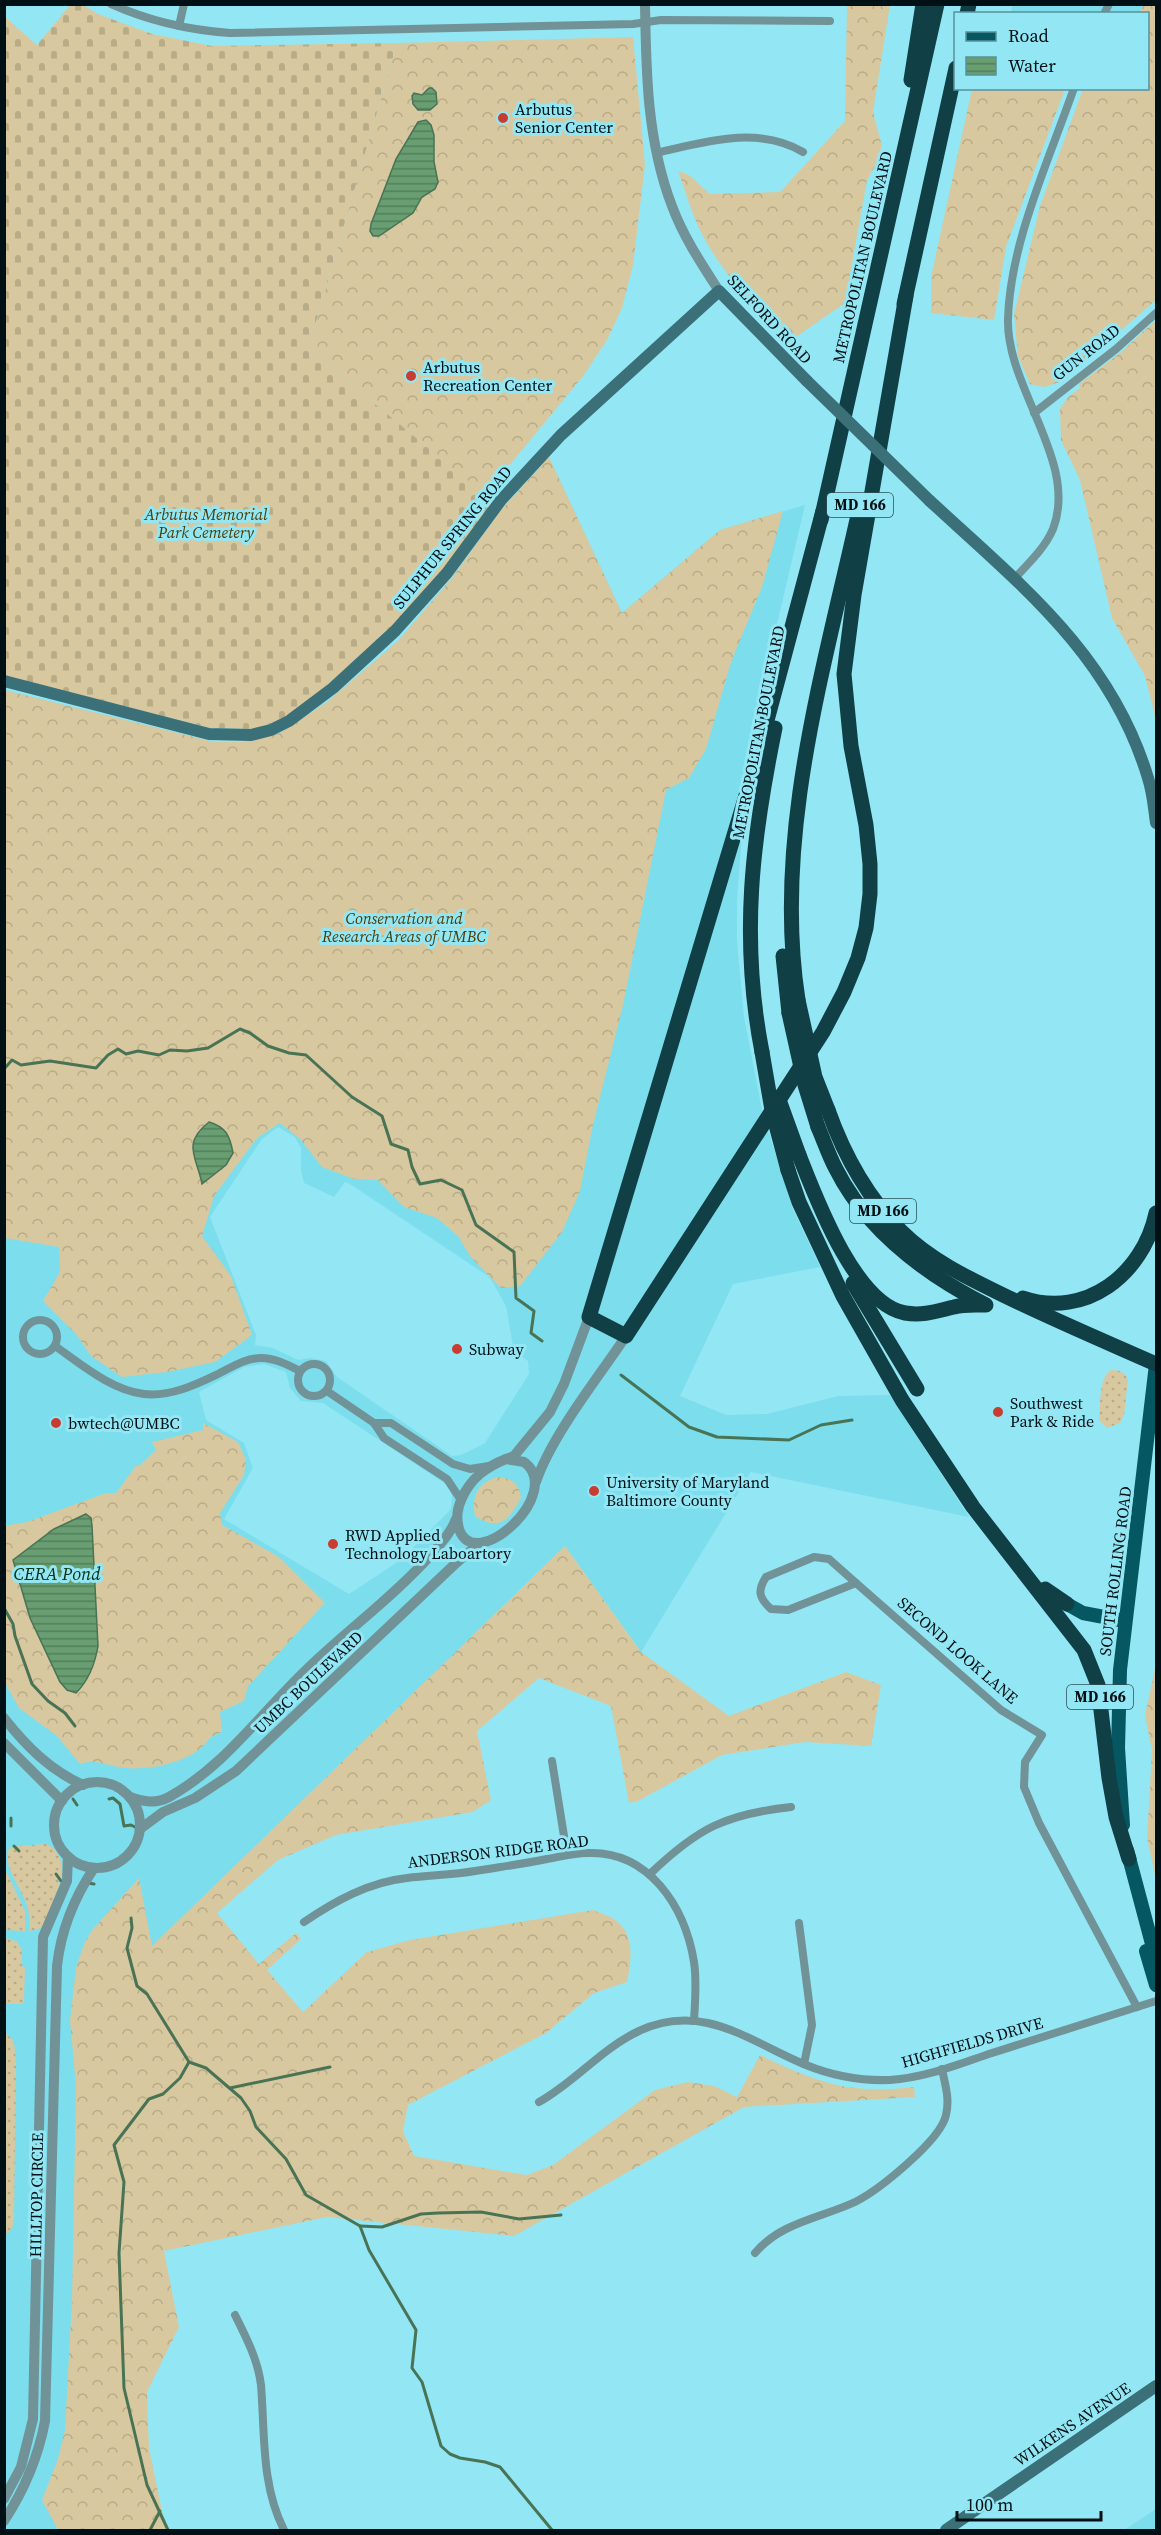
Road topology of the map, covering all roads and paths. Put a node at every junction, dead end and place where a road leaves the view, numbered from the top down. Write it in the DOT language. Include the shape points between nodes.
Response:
graph roads {
  1 [pos="111,4"];
  2 [pos="184,4"];
  3 [pos="645,4"];
  4 [pos="923,4"];
  5 [pos="937,4"];
  6 [pos="830,21"];
  7 [pos="645,22"];
  8 [pos="179,26"];
  9 [pos="954,77"];
  10 [pos="1073,90"];
  11 [pos="803,152"];
  12 [pos="656,153"];
  13 [pos="882,257"];
  14 [pos="719,291"];
  15 [pos="906,296"];
  16 [pos="1156,314"];
  17 [pos="1034,413"];
  18 [pos="824,511"];
  19 [pos="1014,579"];
  20 [pos="4,681"];
  21 [pos="1156,824"];
  22 [pos="794,1007"];
  23 [pos="793,1162"];
  24 [pos="1156,1213"];
  25 [pos="974,1281"];
  26 [pos="589,1317"];
  27 [pos="626,1336"];
  28 [pos="54,1346"];
  29 [pos="1156,1359"];
  30 [pos="1156,1364"];
  31 [pos="300,1371"];
  32 [pos="917,1389"];
  33 [pos="327,1391"];
  34 [pos="374,1423"];
  35 [pos="506,1459"];
  36 [pos="490,1466"];
  37 [pos="535,1485"];
  38 [pos="461,1500"];
  39 [pos="456,1519"];
  40 [pos="485,1542"];
  41 [pos="1015,1559"];
  42 [pos="856,1583"];
  43 [pos="1066,1604"];
  44 [pos="1125,1621"];
  45 [pos="4,1718"];
  46 [pos="4,1743"];
  47 [pos="552,1761"];
  48 [pos="84,1785"];
  49 [pos="130,1797"];
  50 [pos="62,1801"];
  51 [pos="791,1807"];
  52 [pos="140,1828"];
  53 [pos="567,1855"];
  54 [pos="68,1857"];
  55 [pos="1129,1858"];
  56 [pos="94,1868"];
  57 [pos="651,1873"];
  58 [pos="304,1922"];
  59 [pos="799,1923"];
  60 [pos="1156,1939"];
  61 [pos="1156,1959"];
  62 [pos="1156,1985"];
  63 [pos="1156,2001"];
  64 [pos="1137,2007"];
  65 [pos="694,2021"];
  66 [pos="804,2064"];
  67 [pos="942,2069"];
  68 [pos="539,2102"];
  69 [pos="755,2253"];
  70 [pos="235,2315"];
  71 [pos="1156,2386"];
  72 [pos="4,2499"];
  73 [pos="4,2521"];
  74 [pos="284,2530"];
  75 [pos="946,2530"];
  1 -- 8 [label="street"];
  2 -- 8 [label="street"];
  3 -- 7 [label="street, SELFORD ROAD"];
  4 -- 13 [label="highway"];
  5 -- 13 [label="highway, METROPOLITAN BOULEVARD / MD 166"];
  6 -- 7 [label="street"];
  7 -- 8 [label="street" via="252,34"];
  7 -- 12 [label="street, SELFORD ROAD" via="648,97"];
  9 -- 15 [label="highway, MD 166"];
  10 -- 17 [label="street" via="1027,220 1009,301 1010,344"];
  11 -- 12 [label="street" via="775,139 737,138"];
  12 -- 14 [label="street, SELFORD ROAD" via="685,235"];
  13 -- 18 [label="highway, METROPOLITAN BOULEVARD / MD 166"];
  14 -- 19 [label="main road, SELFORD ROAD, bridge"];
  14 -- 20 [label="main road, SULPHUR SPRING ROAD" via="561,435 501,500 447,573 395,631 333,688 289,721 251,735 209,734"];
  15 -- 22 [label="highway, MD 166" via="814,713 792,867"];
  15 -- 27 [label="highway" via="844,674 849,736 870,864 861,948 823,1032"];
  16 -- 17 [label="street, GUN ROAD"];
  17 -- 19 [label="street" via="1055,473 1058,504 1045,543"];
  18 -- 23 [label="highway, METROPOLITAN BOULEVARD / MD 166, bridge" via="774,729 752,856 749,938 755,1017 772,1110"];
  18 -- 26 [label="highway" via="754,769"];
  19 -- 21 [label="main road" via="1069,634 1111,693 1135,740 1149,781"];
  22 -- 23 [label="highway, bridge" via="805,1085 836,1170 852,1197 878,1228 928,1272 986,1305 917,1314 902,1312 877,1299 855,1272"];
  22 -- 25 [label="highway, MD 166, bridge" via="849,1162 901,1231"];
  23 -- 32 [label="highway" via="826,1238"];
  23 -- 41 [label="highway, METROPOLITAN BOULEVARD / MD 166" via="817,1243 872,1350 953,1478"];
  24 -- 25 [label="highway" via="1153,1230 1135,1262 1106,1289 1085,1298 1048,1303"];
  25 -- 30 [label="highway, MD 166"];
  26 -- 27 [label="highway"];
  26 -- 35 [label="street" via="550,1412 514,1456"];
  27 -- 37 [label="street" via="560,1434"];
  28 -- 28 [label="street" via="56,1332 52,1325 38,1321 26,1328 24,1341 31,1352 42,1354"];
  28 -- 31 [label="street" via="101,1377 142,1394 176,1392 241,1362 261,1358"];
  29 -- 30 [label="main road, SOUTH ROLLING ROAD"];
  30 -- 44 [label="main road, SOUTH ROLLING ROAD / MD 166"];
  31 -- 33 [label="street" via="299,1387 307,1395 318,1396"];
  31 -- 33 [label="street" via="314,1364 324,1367 330,1376"];
  33 -- 34 [label="street"];
  34 -- 36 [label="street" via="391,1423 453,1464 470,1469"];
  34 -- 38 [label="street" via="384,1438 447,1479"];
  35 -- 36 [label="street"];
  35 -- 37 [label="street" via="528,1465"];
  36 -- 38 [label="street" via="473,1480"];
  37 -- 40 [label="street" via="522,1516 499,1536"];
  38 -- 39 [label="street"];
  39 -- 40 [label="street" via="467,1541"];
  39 -- 49 [label="street, UMBC BOULEVARD" via="414,1574 306,1669 222,1757 167,1798 145,1802"];
  40 -- 52 [label="street, UMBC BOULEVARD" via="454,1565 236,1771"];
  41 -- 43 [label="highway"];
  41 -- 55 [label="highway, MD 166" via="1073,1632 1092,1668 1101,1702 1116,1816"];
  42 -- 42 [label="street, SECOND LOOK LANE" via="829,1559 814,1557 766,1577 759,1592 771,1609 780,1611"];
  42 -- 64 [label="street, SECOND LOOK LANE" via="1001,1710 1042,1736 1025,1762 1024,1787 1039,1823"];
  43 -- 44 [label="main road"];
  44 -- 55 [label="main road, SOUTH ROLLING ROAD / MD 166" via="1117,1715 1123,1826"];
  45 -- 48 [label="street" via="36,1755 60,1774"];
  46 -- 50 [label="street"];
  47 -- 53 [label="street"];
  48 -- 49 [label="street" via="109,1784"];
  48 -- 50 [label="street"];
  49 -- 52 [label="street" via="137,1808"];
  50 -- 54 [label="street" via="55,1816 55,1833"];
  51 -- 57 [label="street" via="755,1811 713,1825 679,1846"];
  52 -- 56 [label="street" via="138,1840 124,1859 108,1867"];
  53 -- 57 [label="street, ANDERSON RIDGE ROAD" via="604,1854"];
  53 -- 58 [label="street, ANDERSON RIDGE ROAD" via="387,1882 353,1893"];
  54 -- 56 [label="street"];
  54 -- 72 [label="street, HILLTOP CIRCLE" via="67,1881 43,1937 33,2419 21,2467"];
  55 -- 60 [label="main road, SOUTH ROLLING ROAD / MD 166"];
  55 -- 61 [label="main road, SOUTH ROLLING ROAD / MD 166"];
  55 -- 62 [label="main road, SOUTH ROLLING ROAD / MD 166" via="1126,1879"];
  56 -- 73 [label="street, HILLTOP CIRCLE" via="67,1921 57,1966 45,2421 33,2469"];
  57 -- 65 [label="street, ANDERSON RIDGE ROAD" via="668,1894 688,1938 694,1963"];
  59 -- 66 [label="street" via="812,2025"];
  63 -- 64 [label="street, HIGHFIELDS DRIVE"];
  64 -- 67 [label="street, HIGHFIELDS DRIVE"];
  65 -- 66 [label="street, HIGHFIELDS DRIVE" via="734,2029"];
  65 -- 68 [label="street, HIGHFIELDS DRIVE" via="640,2030"];
  66 -- 67 [label="street, HIGHFIELDS DRIVE" via="845,2077 867,2079 892,2079"];
  67 -- 69 [label="street" via="946,2116 933,2138 872,2193 783,2229"];
  70 -- 74 [label="street" via="261,2383 266,2474 271,2500"];
  71 -- 75 [label="main road, WILKENS AVENUE"];
}
